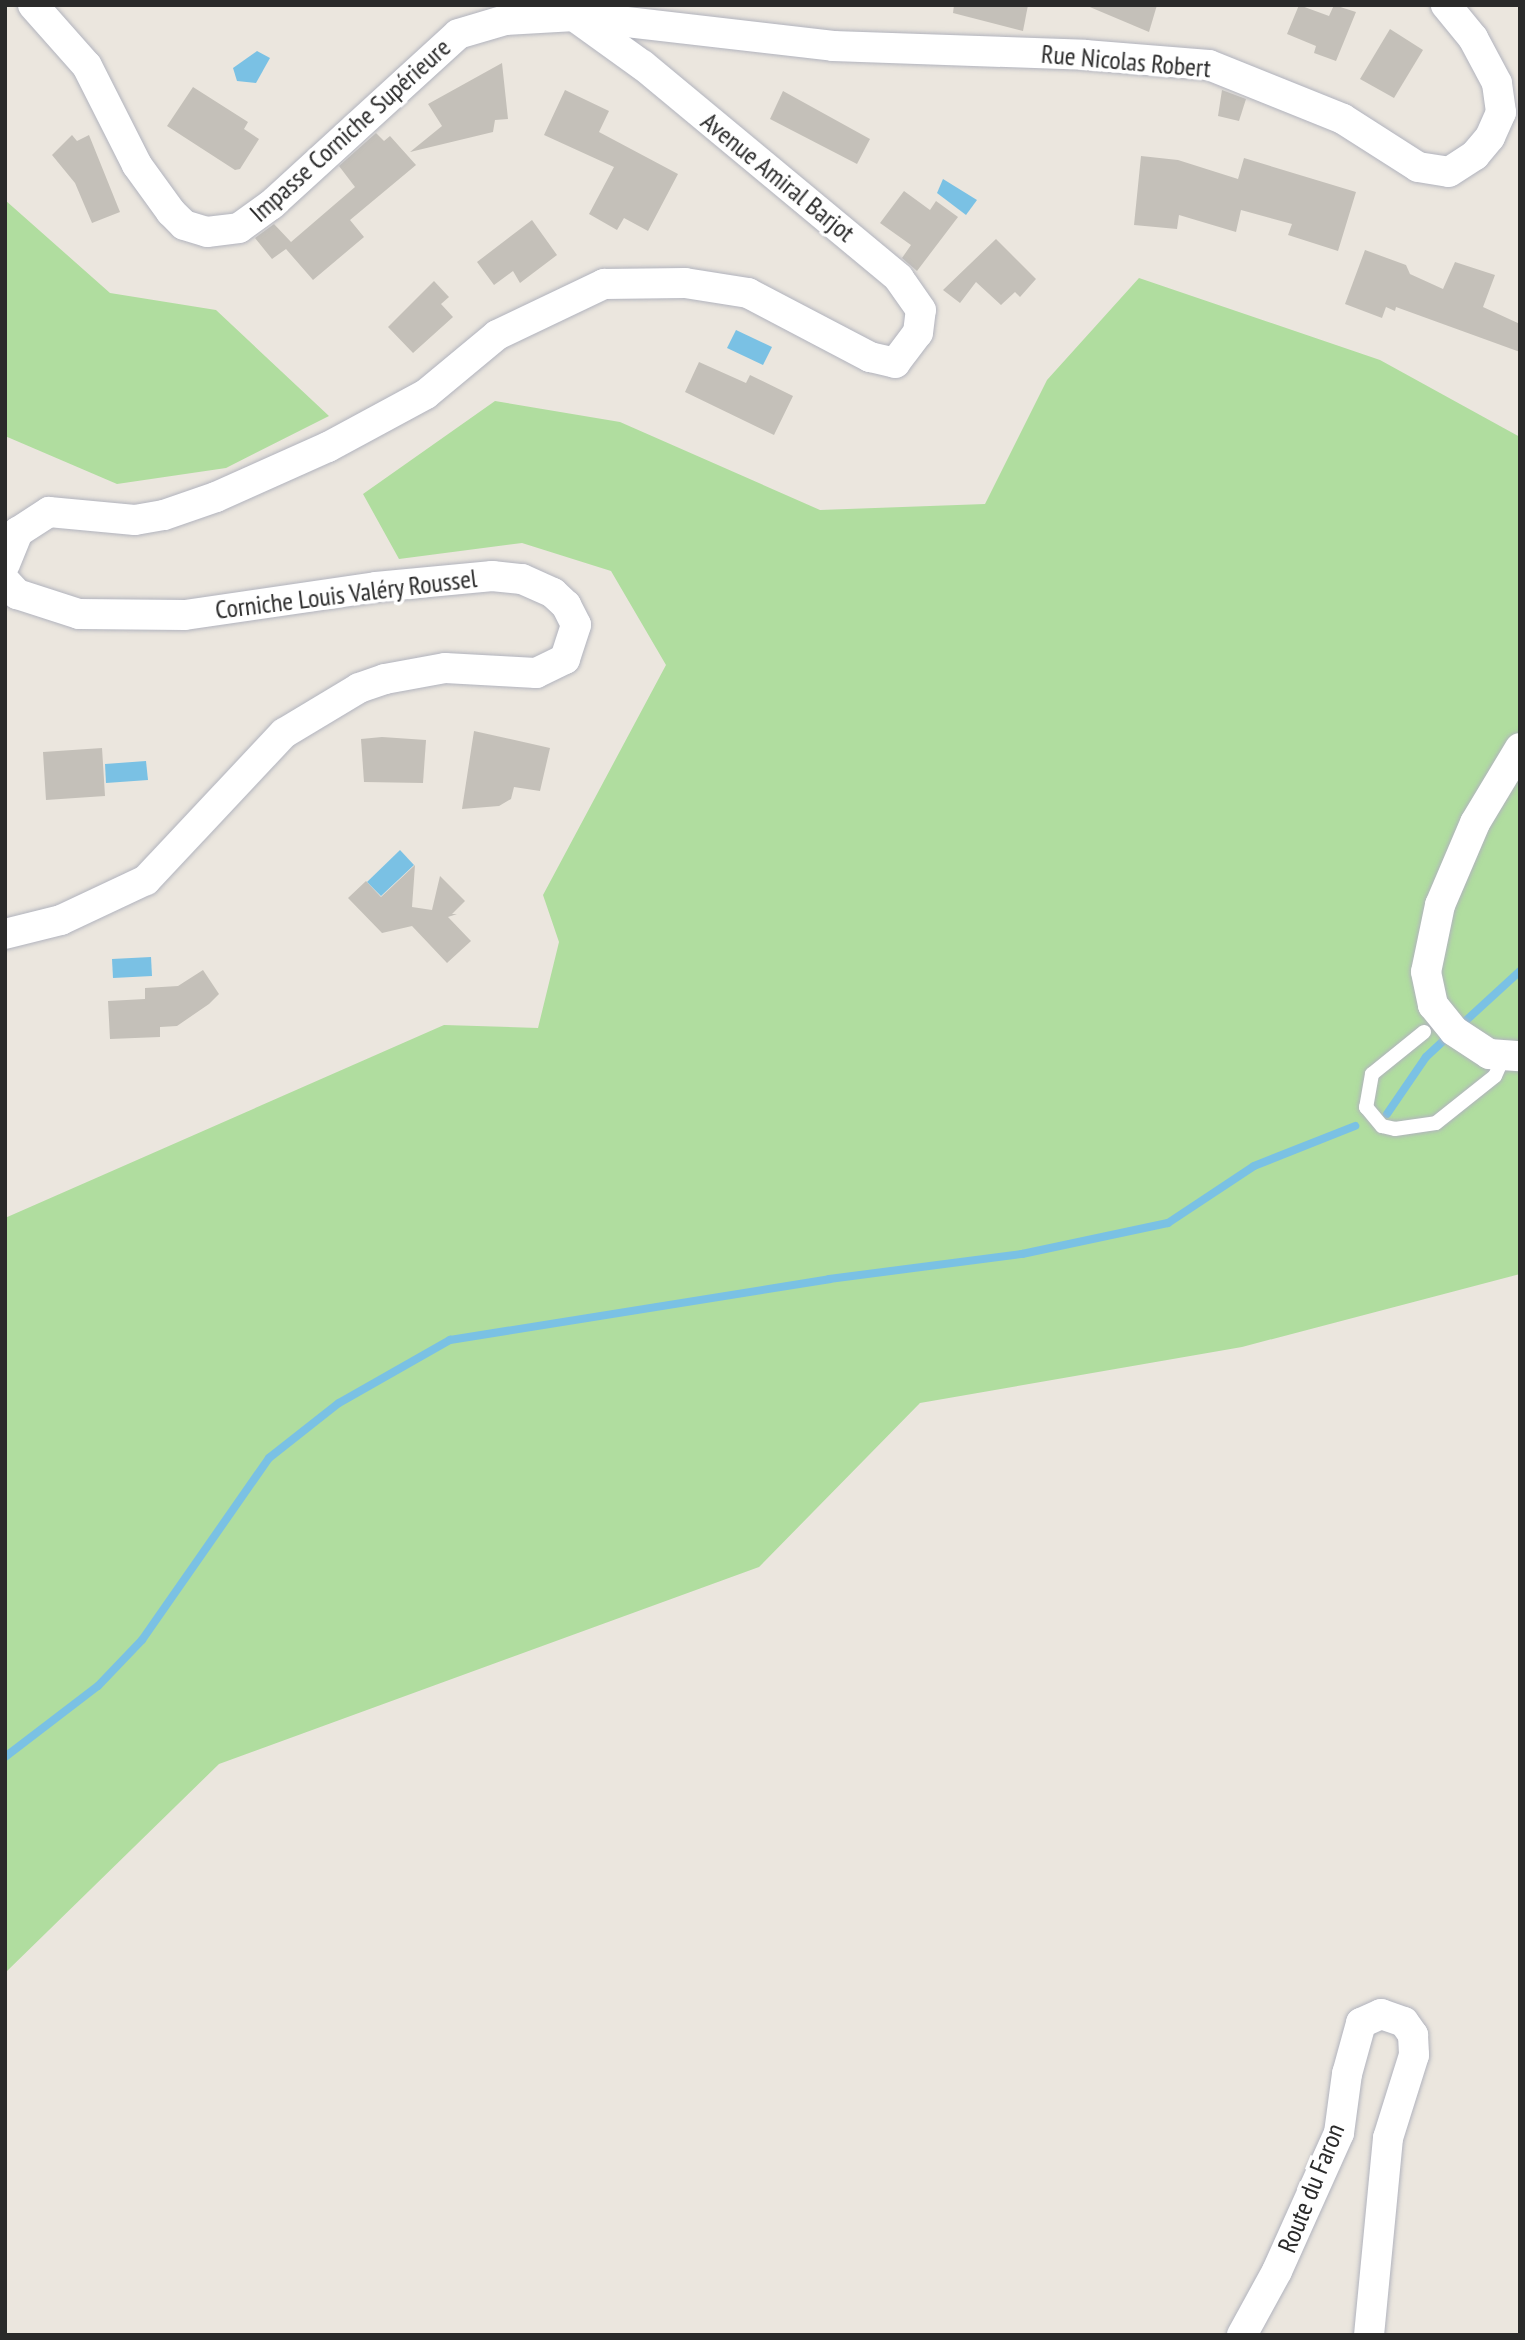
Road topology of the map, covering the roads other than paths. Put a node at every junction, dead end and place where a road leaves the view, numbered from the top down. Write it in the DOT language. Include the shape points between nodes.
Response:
graph roads {
  1 [pos="33,5"];
  2 [pos="1446,5"];
  3 [pos="575,16"];
  4 [pos="5,564"];
  5 [pos="5,581"];
  6 [pos="1520,748"];
  7 [pos="5,934"];
  8 [pos="1424,1032"];
  9 [pos="1511,1057"];
  10 [pos="1242,2335"];
  11 [pos="1369,2335"];
  1 -- 3 [label="street, Impasse Corniche Supérieure" via="87,66 137,165 171,212 184,225 206,232 239,228 271,205 458,34 505,20"];
  2 -- 3 [label="street, Rue Nicolas Robert" via="1473,38 1497,83 1501,112 1490,137 1475,155 1450,172 1432,173 1343,119 1209,65 1086,55 833,46"];
  3 -- 4 [label="street, Avenue Amiral Barjot" via="642,65 898,278 921,310 918,333 895,363 870,357 748,293 685,283 604,285 498,335 426,394 328,447 164,515 135,520 49,512 19,532"];
  5 -- 7 [label="street, Corniche Louis Valéry Roussel" via="17,594 79,614 185,615 376,587 492,576 522,579 552,593 566,605 576,625 565,659 536,673 445,668 395,676 359,688 285,733 146,880 61,920"];
  6 -- 9 [label="street" via="1475,823 1440,905 1426,972 1439,1016 1477,1048"];
  8 -- 9 [label="lane" via="1372,1074 1366,1107 1382,1126 1395,1129 1436,1123 1495,1076"];
  10 -- 11 [label="street, Route du Faron" via="1277,2271 1339,2133 1347,2074 1361,2023 1381,2014 1404,2022 1413,2035 1414,2055 1388,2138"];
}
